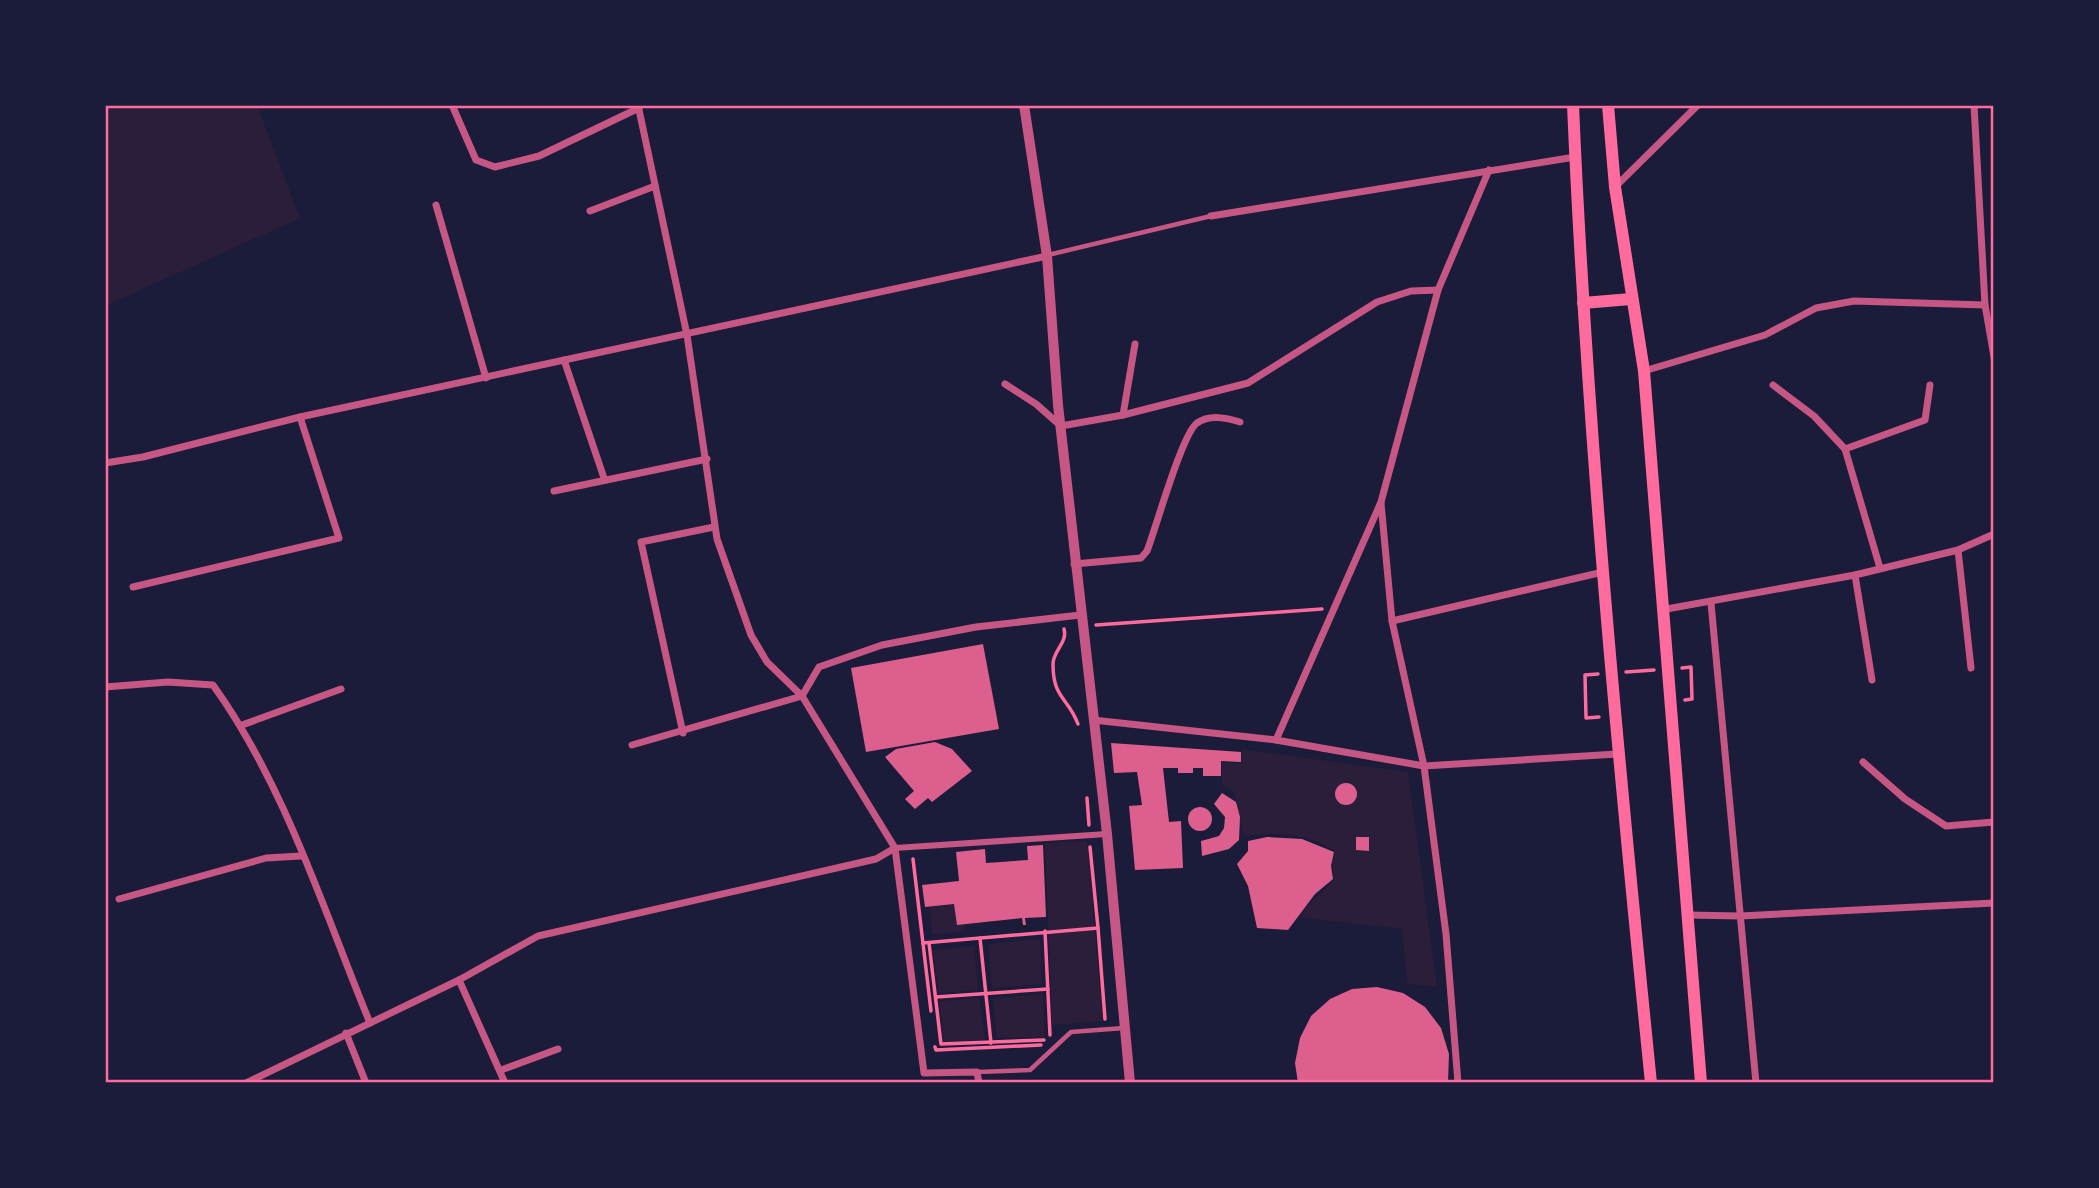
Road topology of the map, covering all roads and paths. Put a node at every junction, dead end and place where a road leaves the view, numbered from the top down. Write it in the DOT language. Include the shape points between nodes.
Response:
graph roads {
  1 [pos="452,105"];
  2 [pos="1024,105"];
  3 [pos="1573,105"];
  4 [pos="1608,105"];
  5 [pos="1698,105"];
  6 [pos="1974,105"];
  7 [pos="638,107"];
  8 [pos="1575,157"];
  9 [pos="1489,170"];
  10 [pos="655,186"];
  11 [pos="1615,187"];
  12 [pos="436,205"];
  13 [pos="590,211"];
  14 [pos="1212,216"];
  15 [pos="1047,256"];
  16 [pos="1438,290"];
  17 [pos="1631,299"];
  18 [pos="1583,303"];
  19 [pos="1985,305"];
  20 [pos="687,335"];
  21 [pos="1135,344"];
  22 [pos="1994,357"];
  23 [pos="564,360"];
  24 [pos="1644,371"];
  25 [pos="486,378"];
  26 [pos="1005,384"];
  27 [pos="1773,385"];
  28 [pos="1930,385"];
  29 [pos="1123,415"];
  30 [pos="300,417"];
  31 [pos="1240,422"];
  32 [pos="1061,426"];
  33 [pos="1845,449"];
  34 [pos="706,458"];
  35 [pos="105,463"];
  36 [pos="604,478"];
  37 [pos="554,491"];
  38 [pos="1381,502"];
  39 [pos="715,527"];
  40 [pos="1994,534"];
  41 [pos="1958,550"];
  42 [pos="1074,564"];
  43 [pos="1880,568"];
  44 [pos="1603,572"];
  45 [pos="1855,575"];
  46 [pos="133,587"];
  47 [pos="1711,603"];
  48 [pos="1335,608"];
  49 [pos="1661,610"];
  50 [pos="1081,621"];
  51 [pos="1392,621"];
  52 [pos="1063,629"];
  53 [pos="1678,668"];
  54 [pos="1971,668"];
  55 [pos="1664,669"];
  56 [pos="1625,672"];
  57 [pos="1611,673"];
  58 [pos="1872,680"];
  59 [pos="105,687"];
  60 [pos="341,689"];
  61 [pos="802,696"];
  62 [pos="1692,699"];
  63 [pos="1586,718"];
  64 [pos="1093,720"];
  65 [pos="242,725"];
  66 [pos="1081,730"];
  67 [pos="683,733"];
  68 [pos="1276,740"];
  69 [pos="632,745"];
  70 [pos="1617,754"];
  71 [pos="1863,762"];
  72 [pos="1424,766"];
  73 [pos="1086,796"];
  74 [pos="1994,822"];
  75 [pos="1107,834"];
  76 [pos="1089,836"];
  77 [pos="912,847"];
  78 [pos="895,848"];
  79 [pos="301,856"];
  80 [pos="119,899"];
  81 [pos="1994,904"];
  82 [pos="1687,915"];
  83 [pos="1740,916"];
  84 [pos="1098,928"];
  85 [pos="1045,931"];
  86 [pos="980,938"];
  87 [pos="923,943"];
  88 [pos="929,943"];
  89 [pos="459,980"];
  90 [pos="1048,989"];
  91 [pos="986,993"];
  92 [pos="936,997"];
  93 [pos="370,1023"];
  94 [pos="1106,1023"];
  95 [pos="1055,1027"];
  96 [pos="1124,1028"];
  97 [pos="346,1033"];
  98 [pos="1055,1036"];
  99 [pos="991,1045"];
  100 [pos="1055,1045"];
  101 [pos="558,1049"];
  102 [pos="501,1070"];
  103 [pos="935,1072"];
  104 [pos="977,1072"];
  105 [pos="249,1082"];
  106 [pos="366,1083"];
  107 [pos="505,1083"];
  108 [pos="936,1083"];
  109 [pos="979,1083"];
  110 [pos="1130,1083"];
  111 [pos="1458,1083"];
  112 [pos="1651,1083"];
  113 [pos="1701,1083"];
  114 [pos="1756,1083"];
  1 -- 7 [label="street" via="477,160 495,167 539,156"];
  2 -- 15 [label="street"];
  3 -- 8 [label="main road"];
  4 -- 11 [label="main road"];
  5 -- 11 [label="street"];
  6 -- 19 [label="street"];
  7 -- 10 [label="street"];
  8 -- 9 [label="street"];
  8 -- 18 [label="main road"];
  9 -- 14 [label="street"];
  9 -- 16 [label="street"];
  10 -- 13 [label="street"];
  10 -- 20 [label="street"];
  11 -- 17 [label="main road"];
  12 -- 25 [label="street"];
  14 -- 15 [label="lane"];
  15 -- 20 [label="street"];
  15 -- 32 [label="street"];
  16 -- 29 [label="street" via="1410,290 1377,302 1248,383"];
  16 -- 38 [label="street"];
  17 -- 18 [label="main road"];
  17 -- 24 [label="main road"];
  18 -- 44 [label="main road"];
  19 -- 22 [label="street"];
  19 -- 24 [label="street" via="1854,301 1816,308 1765,335"];
  20 -- 23 [label="street"];
  20 -- 34 [label="street"];
  21 -- 29 [label="street"];
  23 -- 25 [label="street"];
  23 -- 36 [label="street"];
  24 -- 49 [label="main road"];
  25 -- 30 [label="street"];
  26 -- 32 [label="street"];
  27 -- 33 [label="street" via="1814,416"];
  28 -- 33 [label="street" via="1925,420"];
  29 -- 32 [label="street"];
  30 -- 35 [label="street"];
  30 -- 46 [label="street" via="339,538"];
  31 -- 42 [label="street" via="1219,416 1197,423 1183,442 1141,558"];
  32 -- 42 [label="street"];
  33 -- 43 [label="street"];
  34 -- 36 [label="street"];
  34 -- 39 [label="street"];
  36 -- 37 [label="street"];
  38 -- 48 [label="street"];
  38 -- 51 [label="street"];
  39 -- 61 [label="street" via="751,635 767,662"];
  39 -- 67 [label="street" via="641,542"];
  40 -- 41 [label="street"];
  41 -- 43 [label="street"];
  41 -- 54 [label="street"];
  42 -- 50 [label="street"];
  43 -- 45 [label="street"];
  44 -- 51 [label="street"];
  44 -- 70 [label="main road"];
  45 -- 47 [label="street"];
  45 -- 58 [label="street"];
  47 -- 49 [label="street"];
  47 -- 83 [label="street"];
  48 -- 50 [label="path"];
  48 -- 68 [label="street"];
  49 -- 82 [label="main road"];
  50 -- 61 [label="street" via="976,627 882,645 819,667"];
  50 -- 64 [label="street"];
  51 -- 72 [label="street"];
  52 -- 66 [label="path" via="1065,638 1053,661 1056,692 1073,709"];
  53 -- 62 [label="path" via="1691,667"];
  55 -- 56 [label="path"];
  57 -- 63 [label="path" via="1585,675"];
  59 -- 65 [label="street" via="168,682 213,685"];
  60 -- 65 [label="street"];
  61 -- 67 [label="street"];
  61 -- 78 [label="street"];
  64 -- 68 [label="street"];
  64 -- 75 [label="street"];
  65 -- 79 [label="street"];
  67 -- 69 [label="street"];
  68 -- 72 [label="street"];
  70 -- 72 [label="street"];
  70 -- 112 [label="main road"];
  71 -- 74 [label="street" via="1905,799 1946,826"];
  72 -- 111 [label="street" via="1446,934"];
  73 -- 76 [label="path"];
  75 -- 76 [label="street"];
  75 -- 96 [label="street"];
  76 -- 77 [label="street"];
  76 -- 84 [label="path"];
  77 -- 78 [label="street"];
  77 -- 87 [label="path"];
  78 -- 89 [label="street" via="876,859 538,936"];
  78 -- 103 [label="street" via="923,1073"];
  79 -- 80 [label="street" via="266,858"];
  79 -- 93 [label="street"];
  81 -- 83 [label="street"];
  82 -- 83 [label="street"];
  82 -- 113 [label="main road"];
  83 -- 114 [label="street"];
  84 -- 85 [label="path"];
  84 -- 94 [label="path"];
  85 -- 86 [label="path"];
  85 -- 90 [label="path"];
  86 -- 88 [label="path"];
  86 -- 91 [label="path"];
  87 -- 88 [label="path"];
  87 -- 99 [label="path" via="936,1049"];
  88 -- 92 [label="path"];
  89 -- 93 [label="street"];
  89 -- 102 [label="street"];
  90 -- 91 [label="path"];
  90 -- 99 [label="path" via="1050,1040"];
  91 -- 92 [label="path"];
  91 -- 99 [label="path"];
  92 -- 99 [label="path" via="941,1044"];
  93 -- 97 [label="street"];
  95 -- 98 [label="path"];
  96 -- 104 [label="lane" via="1071,1032 1030,1070"];
  96 -- 110 [label="street"];
  97 -- 105 [label="street"];
  97 -- 106 [label="street"];
  99 -- 100 [label="path"];
  101 -- 102 [label="street"];
  102 -- 107 [label="street"];
  103 -- 104 [label="street"];
  103 -- 108 [label="lane"];
  104 -- 109 [label="street"];
}
